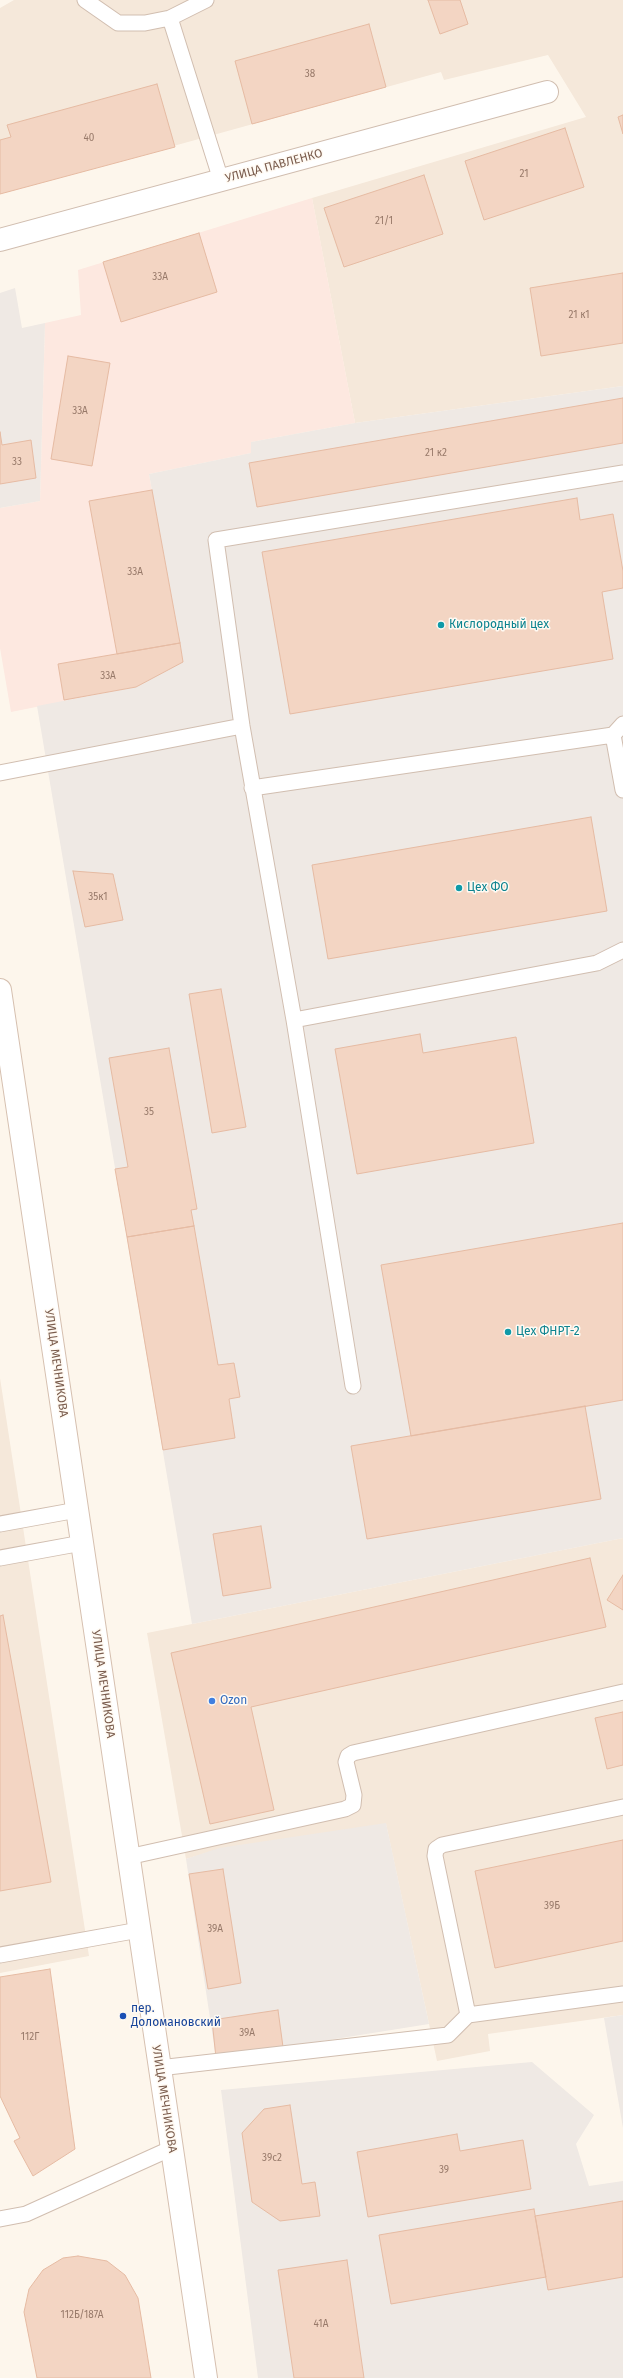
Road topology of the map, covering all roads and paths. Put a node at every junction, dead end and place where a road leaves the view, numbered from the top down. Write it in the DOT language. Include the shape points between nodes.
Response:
graph roads {
  1 [pos="84,0"];
  2 [pos="206,0"];
  3 [pos="170,18"];
  4 [pos="547,92"];
  5 [pos="221,180"];
  6 [pos="0,240"];
  7 [pos="623,473"];
  8 [pos="242,726"];
  9 [pos="618,729"];
  10 [pos="0,773"];
  11 [pos="252,788"];
  12 [pos="623,790"];
  13 [pos="623,950"];
  14 [pos="0,990"];
  15 [pos="294,1020"];
  16 [pos="353,1386"];
  17 [pos="77,1510"];
  18 [pos="0,1524"];
  19 [pos="82,1543"];
  20 [pos="0,1558"];
  21 [pos="623,1692"];
  22 [pos="623,1807"];
  23 [pos="128,1857"];
  24 [pos="139,1930"];
  25 [pos="0,1956"];
  26 [pos="623,1994"];
  27 [pos="468,2014"];
  28 [pos="160,2068"];
  29 [pos="172,2148"];
  30 [pos="0,2220"];
  31 [pos="206,2378"];
  1 -- 3 [label="lane" via="118,23 145,23"];
  2 -- 3 [label="lane"];
  3 -- 5 [label="lane"];
  4 -- 5 [label="main road, УЛИЦА ПАВЛЕНКО"];
  5 -- 6 [label="main road, УЛИЦА ПАВЛЕНКО"];
  7 -- 8 [label="lane" via="216,540"];
  8 -- 10 [label="lane"];
  8 -- 11 [label="lane"];
  9 -- 11 [label="lane"];
  9 -- 12 [label="lane"];
  11 -- 15 [label="lane"];
  13 -- 15 [label="lane" via="597,963"];
  14 -- 17 [label="main road, УЛИЦА МЕЧНИКОВА"];
  15 -- 16 [label="lane"];
  17 -- 18 [label="lane"];
  17 -- 19 [label="main road, УЛИЦА МЕЧНИКОВА"];
  19 -- 20 [label="lane"];
  19 -- 23 [label="main road, УЛИЦА МЕЧНИКОВА"];
  21 -- 23 [label="lane" via="353,1753 348,1756 346,1762 354,1795 353,1804 345,1808"];
  22 -- 27 [label="lane" via="442,1845 436,1849 435,1856"];
  23 -- 24 [label="main road, УЛИЦА МЕЧНИКОВА"];
  24 -- 25 [label="lane"];
  24 -- 28 [label="main road, УЛИЦА МЕЧНИКОВА"];
  26 -- 27 [label="lane"];
  27 -- 28 [label="lane" via="448,2034"];
  28 -- 29 [label="main road, УЛИЦА МЕЧНИКОВА"];
  29 -- 30 [label="lane" via="26,2214"];
  29 -- 31 [label="main road, УЛИЦА МЕЧНИКОВА"];
}
